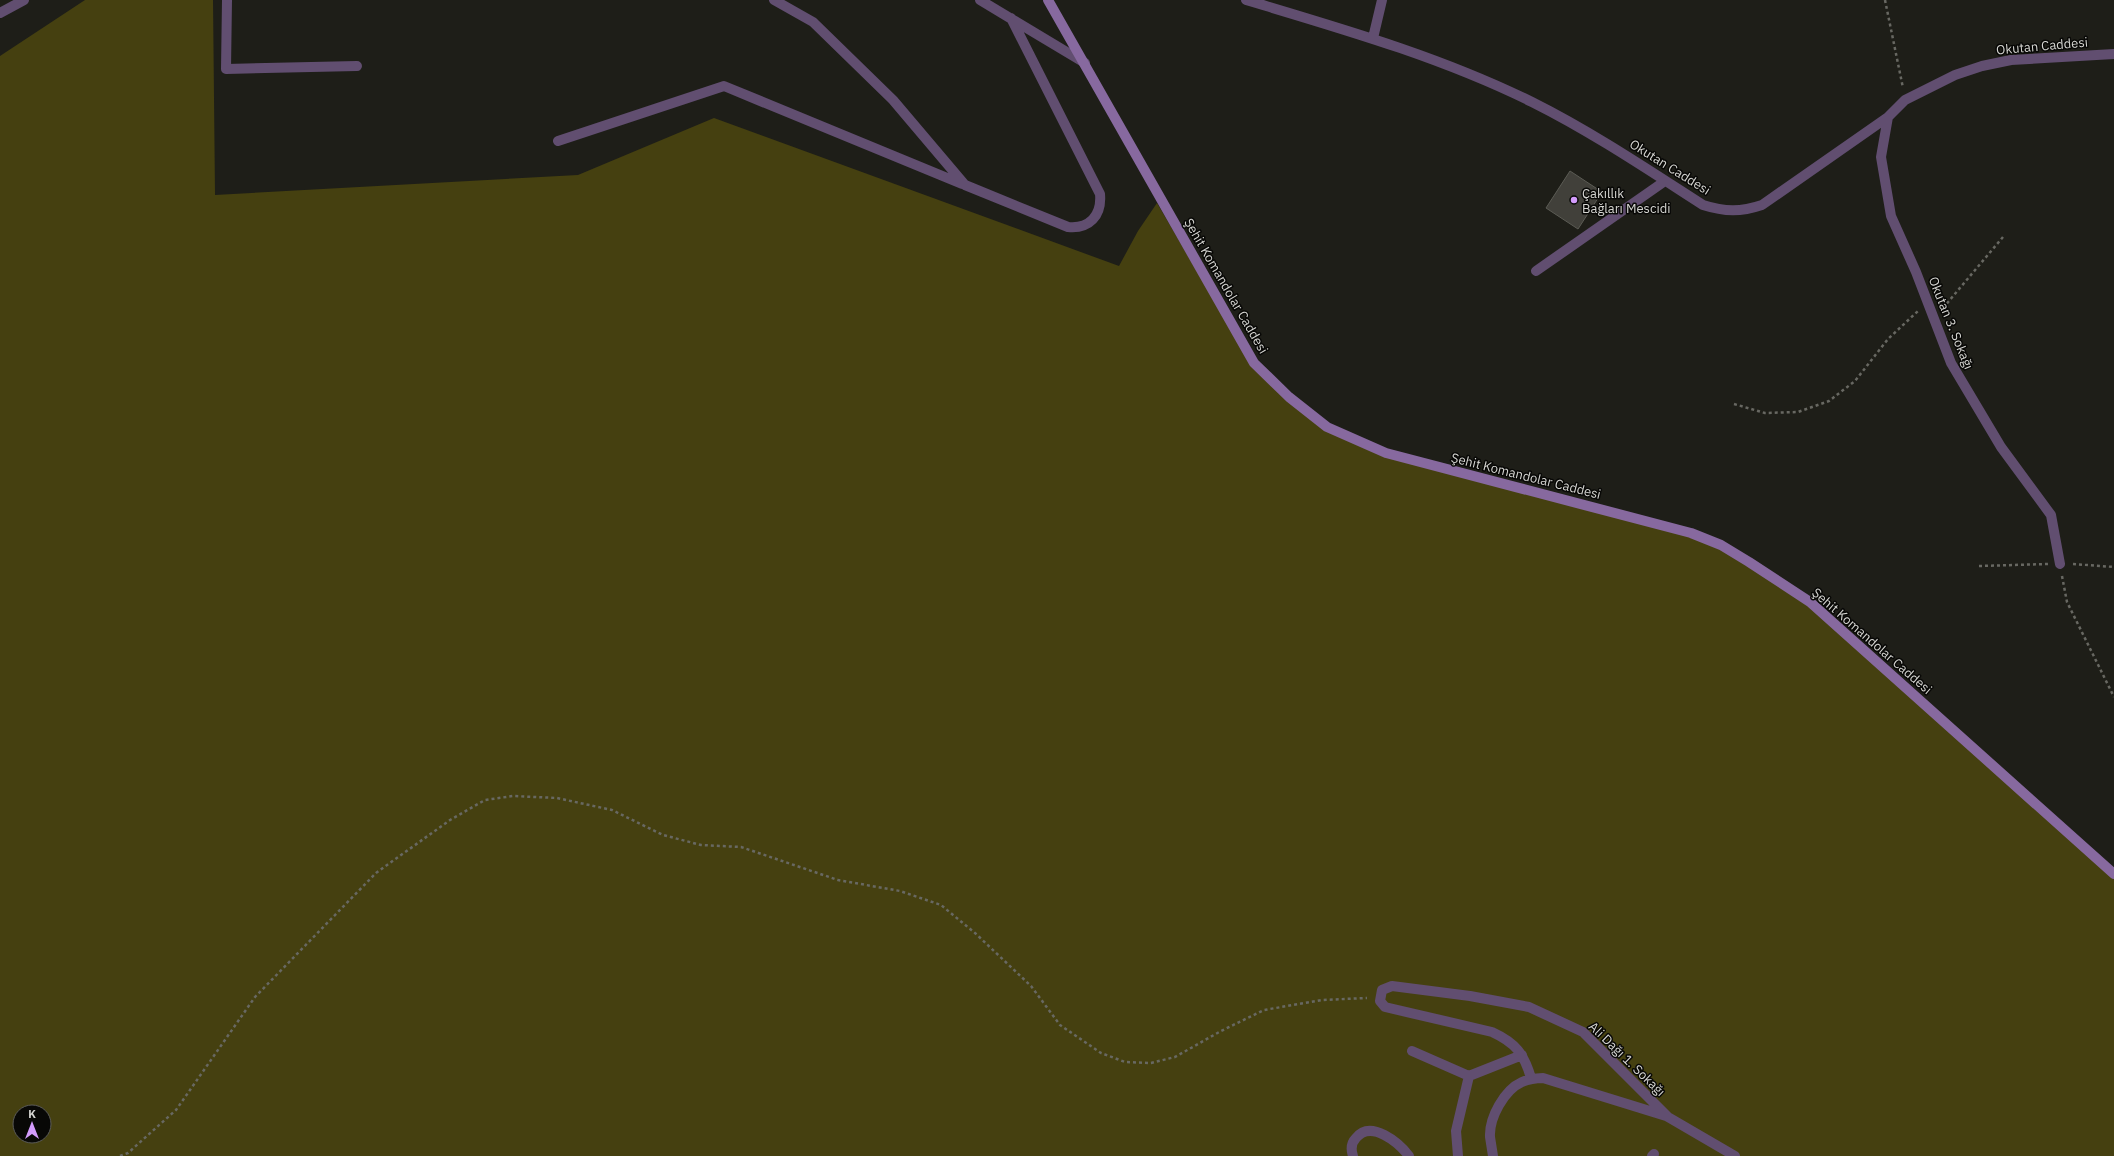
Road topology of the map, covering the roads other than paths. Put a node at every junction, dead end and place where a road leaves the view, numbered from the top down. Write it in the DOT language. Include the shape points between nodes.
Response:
graph roads {
  1 [pos="24,0"];
  2 [pos="227,0"];
  3 [pos="774,0"];
  4 [pos="980,0"];
  5 [pos="1048,0"];
  6 [pos="1246,0"];
  7 [pos="1382,0"];
  8 [pos="0,14"];
  9 [pos="1011,18"];
  10 [pos="1373,38"];
  11 [pos="2114,54"];
  12 [pos="1085,63"];
  13 [pos="357,66"];
  14 [pos="1888,117"];
  15 [pos="558,141"];
  16 [pos="1665,181"];
  17 [pos="965,185"];
  18 [pos="1536,271"];
  19 [pos="2060,564"];
  20 [pos="2114,874"];
  21 [pos="1412,1051"];
  22 [pos="1522,1055"];
  23 [pos="1468,1076"];
  24 [pos="1532,1078"];
  25 [pos="1668,1116"];
  26 [pos="1353,1156"];
  27 [pos="1409,1156"];
  28 [pos="1458,1156"];
  29 [pos="1493,1156"];
  30 [pos="1735,1156"];
  1 -- 8 [label="street"];
  2 -- 13 [label="street" via="226,69"];
  3 -- 17 [label="street" via="813,22 893,100"];
  4 -- 9 [label="street"];
  5 -- 12 [label="main road, Şehit Komandolar Caddesi"];
  6 -- 10 [label="street, Okutan Caddesi"];
  7 -- 10 [label="street"];
  9 -- 12 [label="street"];
  9 -- 17 [label="street" via="1100,194 1099,212 1094,220 1086,225 1068,227"];
  10 -- 16 [label="street, Okutan Caddesi" via="1480,79 1531,102 1585,130"];
  11 -- 14 [label="street, Okutan Caddesi" via="2011,60 1982,66 1956,75 1906,100"];
  12 -- 20 [label="main road, Şehit Komandolar Caddesi" via="1254,363 1305,410 1327,427 1386,453 1642,519 1691,533 1721,545 1810,602"];
  14 -- 16 [label="street, Okutan Caddesi" via="1762,205 1748,210 1719,210 1703,205"];
  14 -- 19 [label="street, Okutan 3. Sokağı" via="1881,156 1891,216 1950,363 2001,447 2051,515"];
  15 -- 17 [label="street" via="724,86"];
  16 -- 18 [label="street"];
  21 -- 23 [label="street"];
  22 -- 23 [label="street"];
  22 -- 24 [label="street"];
  22 -- 25 [label="street, Ali Dağı 1. Sokağı" via="1507,1039 1492,1032 1385,1007 1380,997 1382,990 1392,986 1529,1007 1583,1032"];
  23 -- 28 [label="street" via="1456,1131"];
  24 -- 25 [label="street" via="1543,1078"];
  24 -- 29 [label="street" via="1520,1082 1511,1089 1494,1116 1490,1136"];
  25 -- 30 [label="street, Ali Dağı 1. Sokağı"];
  26 -- 27 [label="street" via="1354,1140 1364,1132 1370,1131 1384,1135 1398,1144"];
}
